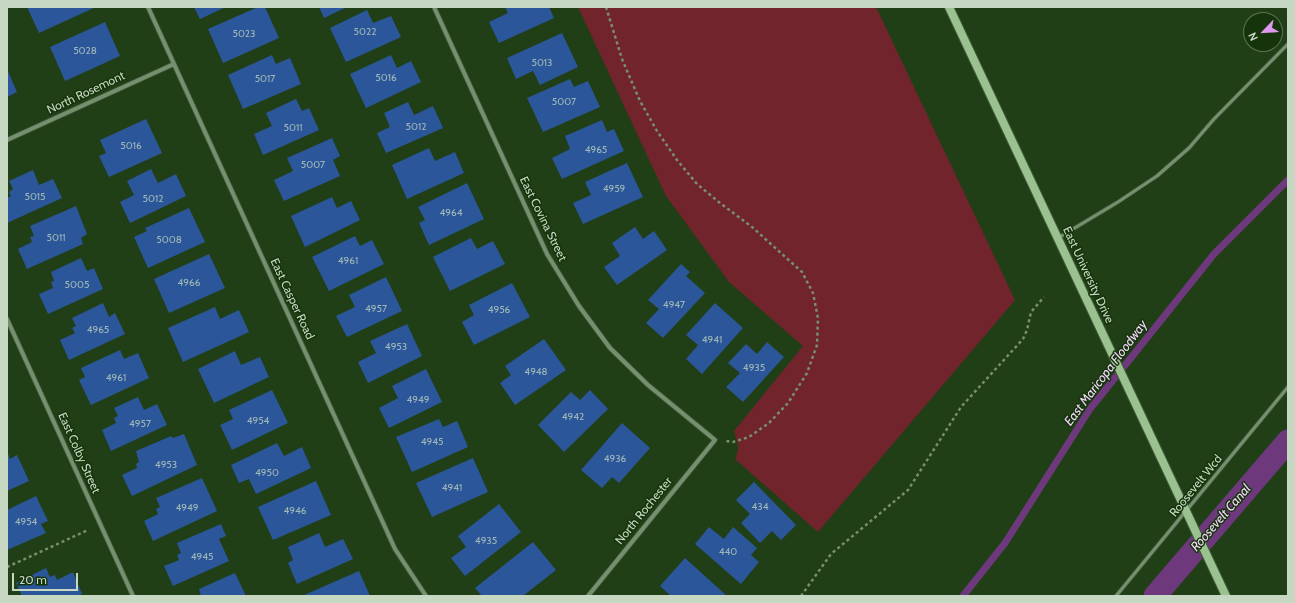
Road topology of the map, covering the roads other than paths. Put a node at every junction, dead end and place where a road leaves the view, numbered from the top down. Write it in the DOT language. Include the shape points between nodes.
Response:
graph roads {
  1 [pos="148,7"];
  2 [pos="434,7"];
  3 [pos="949,7"];
  4 [pos="1288,44"];
  5 [pos="174,64"];
  6 [pos="7,140"];
  7 [pos="1058,238"];
  8 [pos="7,319"];
  9 [pos="1288,387"];
  10 [pos="715,440"];
  11 [pos="1187,512"];
  12 [pos="133,596"];
  13 [pos="426,596"];
  14 [pos="588,596"];
  15 [pos="1116,596"];
  16 [pos="1226,596"];
  1 -- 5 [label="street, East Casper Road"];
  2 -- 10 [label="street, East Covina Street" via="547,254 579,306 610,348 648,385"];
  3 -- 7 [label="main road, East University Drive"];
  4 -- 7 [label="lane" via="1189,148 1158,176"];
  5 -- 6 [label="street, North Rosemont"];
  5 -- 13 [label="street, East Casper Road" via="395,549"];
  7 -- 11 [label="main road, East University Drive"];
  8 -- 12 [label="street, East Colby Street"];
  9 -- 11 [label="lane, Roosevelt Wcd"];
  10 -- 14 [label="street, North Rochester"];
  11 -- 15 [label="lane, Roosevelt Wcd"];
  11 -- 16 [label="main road, East University Drive"];
}
